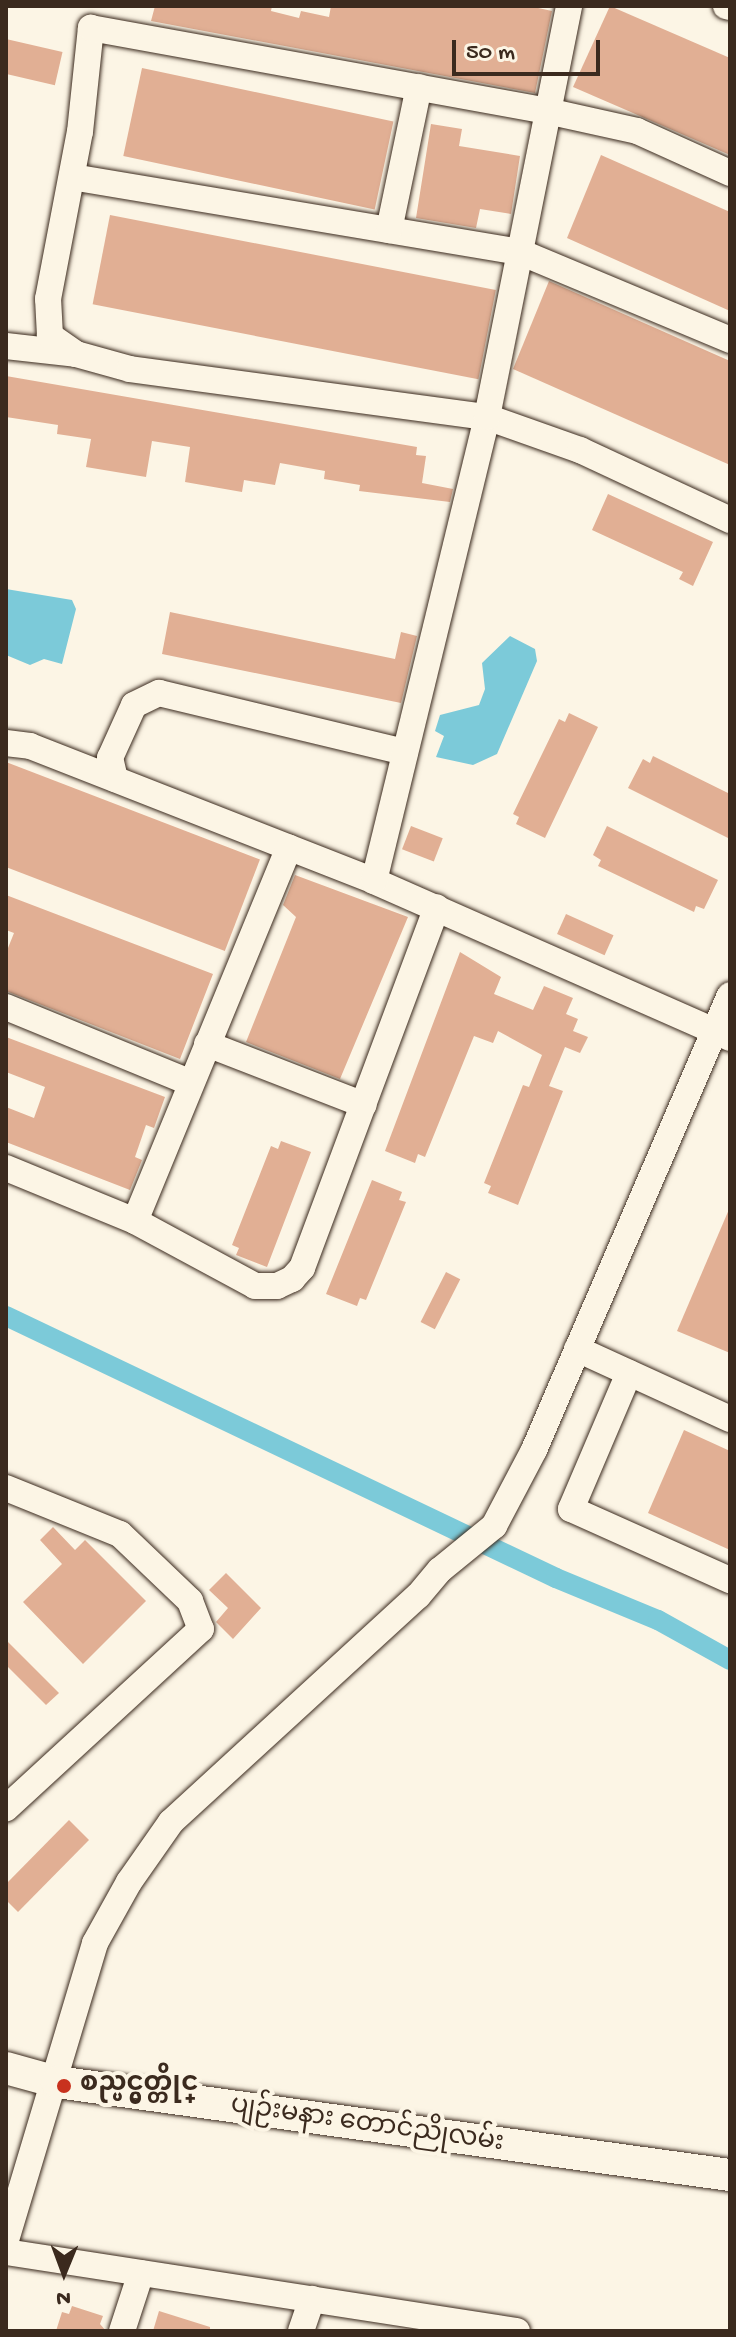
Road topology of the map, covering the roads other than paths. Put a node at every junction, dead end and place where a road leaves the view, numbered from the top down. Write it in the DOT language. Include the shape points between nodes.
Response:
graph roads {
  1 [pos="569,6"];
  2 [pos="92,17"];
  3 [pos="419,87"];
  4 [pos="547,111"];
  5 [pos="730,173"];
  6 [pos="72,177"];
  7 [pos="389,230"];
  8 [pos="520,252"];
  9 [pos="730,340"];
  10 [pos="6,346"];
  11 [pos="76,354"];
  12 [pos="487,417"];
  13 [pos="730,520"];
  14 [pos="6,743"];
  15 [pos="405,752"];
  16 [pos="115,779"];
  17 [pos="289,848"];
  18 [pos="374,881"];
  19 [pos="437,907"];
  20 [pos="730,995"];
  21 [pos="6,1007"];
  22 [pos="722,1034"];
  23 [pos="207,1044"];
  24 [pos="191,1083"];
  25 [pos="364,1105"];
  26 [pos="6,1168"];
  27 [pos="135,1221"];
  28 [pos="577,1349"];
  29 [pos="629,1373"];
  30 [pos="730,1419"];
  31 [pos="6,1488"];
  32 [pos="730,1580"];
  33 [pos="6,1808"];
  34 [pos="6,2068"];
  35 [pos="57,2082"];
  36 [pos="730,2175"];
  37 [pos="6,2240"];
  38 [pos="6,2252"];
  39 [pos="141,2273"];
  40 [pos="312,2299"];
  41 [pos="122,2331"];
  42 [pos="301,2331"];
  43 [pos="517,2331"];
  1 -- 4 [label="street"];
  2 -- 3 [label="street"];
  2 -- 6 [label="street"];
  3 -- 4 [label="street"];
  3 -- 7 [label="street"];
  4 -- 5 [label="street" via="637,131"];
  4 -- 8 [label="street"];
  6 -- 7 [label="street"];
  6 -- 11 [label="street" via="48,299 50,336"];
  7 -- 8 [label="street"];
  8 -- 9 [label="street"];
  8 -- 12 [label="street"];
  10 -- 11 [label="street"];
  11 -- 12 [label="street" via="130,369"];
  12 -- 13 [label="street" via="580,450"];
  12 -- 15 [label="street"];
  14 -- 16 [label="street" via="30,746"];
  15 -- 16 [label="street" via="159,693 134,705 110,758"];
  15 -- 18 [label="street"];
  16 -- 17 [label="street"];
  17 -- 18 [label="street"];
  17 -- 23 [label="street"];
  18 -- 19 [label="street"];
  19 -- 22 [label="street"];
  19 -- 25 [label="street"];
  20 -- 22 [label="street"];
  21 -- 24 [label="street"];
  22 -- 28 [label="street"];
  23 -- 24 [label="street"];
  23 -- 25 [label="street"];
  24 -- 27 [label="street"];
  25 -- 27 [label="street" via="302,1268 292,1279 277,1286 255,1286"];
  26 -- 27 [label="street"];
  28 -- 29 [label="street"];
  28 -- 35 [label="street" via="494,1526 440,1570 171,1822 95,1943"];
  29 -- 30 [label="street"];
  29 -- 32 [label="street" via="571,1509"];
  31 -- 33 [label="street" via="120,1534 190,1601 201,1629"];
  34 -- 35 [label="main road, ပျဉ်းမနား တောင်ညိုလမ်း"];
  35 -- 36 [label="main road, ပျဉ်းမနား တောင်ညိုလမ်း"];
  35 -- 37 [label="street"];
  38 -- 39 [label="street"];
  39 -- 40 [label="street"];
  39 -- 41 [label="street"];
  40 -- 42 [label="street"];
  40 -- 43 [label="street"];
}
